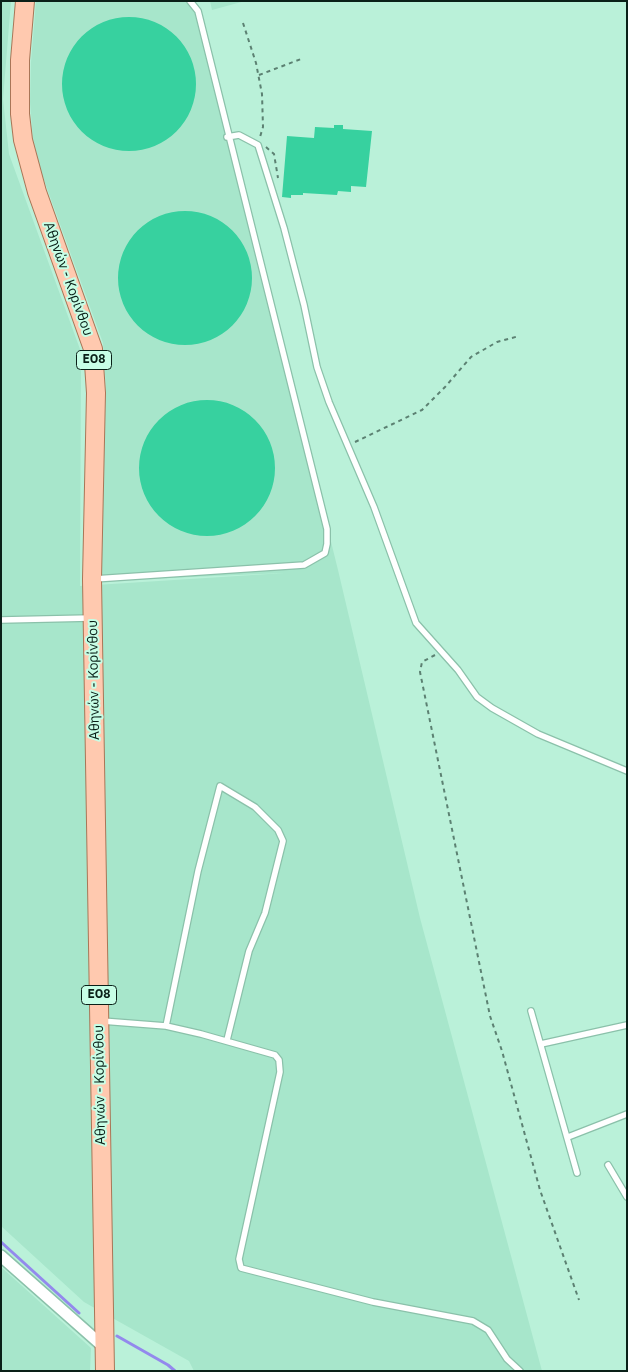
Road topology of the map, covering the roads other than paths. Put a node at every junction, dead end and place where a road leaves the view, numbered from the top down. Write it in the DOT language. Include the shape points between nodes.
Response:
graph roads {
  1 [pos="25,1"];
  2 [pos="190,1"];
  3 [pos="227,137"];
  4 [pos="92,579"];
  5 [pos="93,618"];
  6 [pos="1,620"];
  7 [pos="627,771"];
  8 [pos="531,1010"];
  9 [pos="100,1021"];
  10 [pos="627,1025"];
  11 [pos="166,1026"];
  12 [pos="227,1040"];
  13 [pos="541,1044"];
  14 [pos="627,1114"];
  15 [pos="568,1138"];
  16 [pos="608,1165"];
  17 [pos="577,1173"];
  18 [pos="627,1197"];
  19 [pos="1,1256"];
  20 [pos="105,1348"];
  21 [pos="108,1369"];
  22 [pos="520,1371"];
  1 -- 4 [label="main road, Αθηνών - Κορίνθου / ΕΟ8" via="20,88 23,140 36,192 93,349 96,392"];
  2 -- 3 [label="lane" via="198,11"];
  3 -- 4 [label="lane" via="326,529 325,553 304,566"];
  3 -- 7 [label="lane" via="239,135 258,145 284,228 317,367 374,507 416,623 458,670 477,697 496,711 538,734"];
  4 -- 5 [label="main road, Αθηνών - Κορίνθου / ΕΟ8"];
  5 -- 6 [label="lane"];
  5 -- 9 [label="main road, Αθηνών - Κορίνθου / ΕΟ8"];
  8 -- 13 [label="lane"];
  9 -- 11 [label="lane"];
  9 -- 20 [label="main road, Αθηνών - Κορίνθου / ΕΟ8"];
  10 -- 13 [label="lane"];
  11 -- 12 [label="lane"];
  11 -- 12 [label="lane" via="198,871 220,786 255,807 278,830 283,841 265,913 248,951"];
  12 -- 22 [label="lane" via="274,1055 281,1068 239,1259 241,1268 373,1302 478,1323 488,1330 507,1359"];
  13 -- 15 [label="lane"];
  14 -- 15 [label="lane"];
  15 -- 17 [label="lane"];
  16 -- 18 [label="lane"];
  19 -- 20 [label="street"];
  20 -- 21 [label="main road, Αθηνών - Κορίνθου / ΕΟ8"];
}
